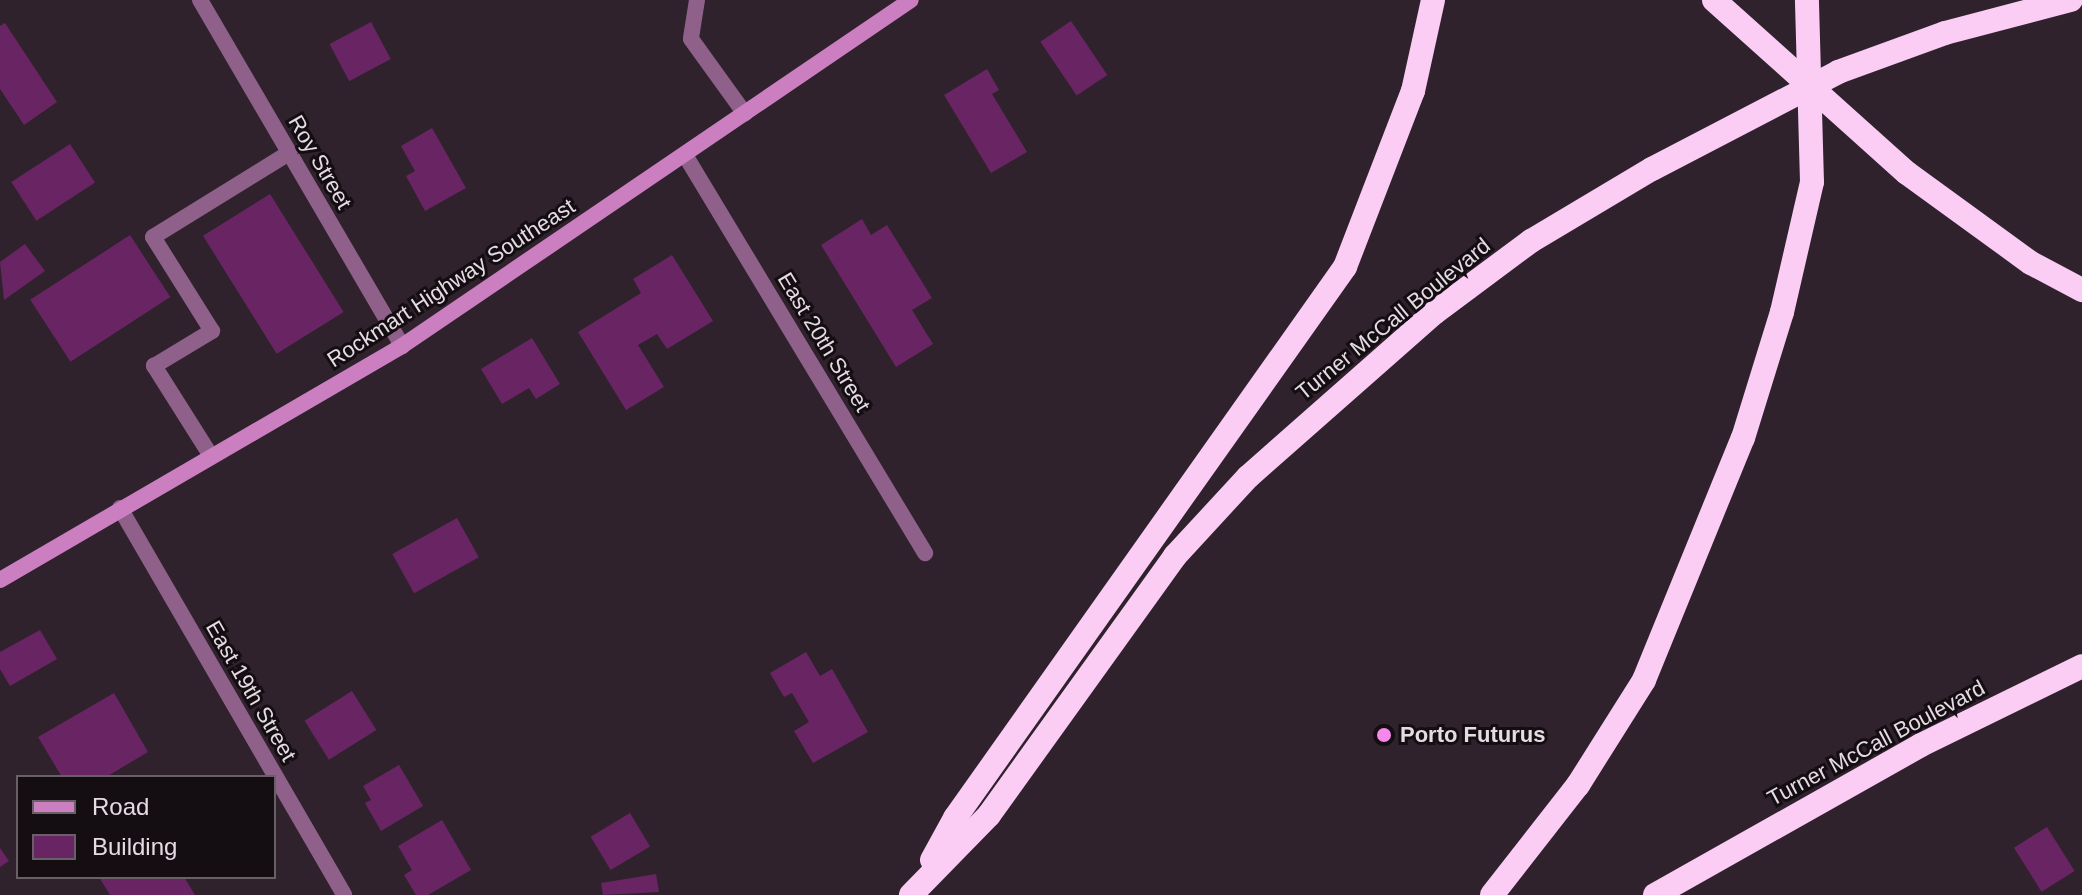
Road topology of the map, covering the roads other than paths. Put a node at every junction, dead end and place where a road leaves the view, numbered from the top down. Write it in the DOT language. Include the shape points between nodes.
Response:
graph roads {
  1 [pos="200,0"];
  2 [pos="697,0"];
  3 [pos="911,0"];
  4 [pos="1433,0"];
  5 [pos="1714,0"];
  6 [pos="1807,0"];
  7 [pos="2071,0"];
  8 [pos="745,114"];
  9 [pos="289,153"];
  10 [pos="685,155"];
  11 [pos="2082,290"];
  12 [pos="402,346"];
  13 [pos="211,456"];
  14 [pos="120,508"];
  15 [pos="925,553"];
  16 [pos="0,580"];
  17 [pos="2082,666"];
  18 [pos="275,775"];
  19 [pos="276,778"];
  20 [pos="915,890"];
  21 [pos="344,895"];
  22 [pos="1492,895"];
  23 [pos="1655,895"];
  1 -- 9 [label="street, Roy Street"];
  2 -- 8 [label="street" via="691,39"];
  3 -- 8 [label="main road, Rockmart Highway Southeast"];
  4 -- 20 [label="highway" via="1405,118 1345,267 955,818"];
  5 -- 11 [label="highway" via="1907,173 2031,263"];
  6 -- 22 [label="highway, bridge" via="1812,182 1782,312 1743,438 1644,680 1578,785"];
  7 -- 20 [label="highway, Turner McCall Boulevard, bridge" via="1945,33 1838,72 1652,169 1531,241 1434,313 1248,477 1175,556 989,815"];
  8 -- 10 [label="main road, Rockmart Highway Southeast"];
  9 -- 12 [label="street, Roy Street"];
  9 -- 13 [label="street" via="153,237 212,331 154,366"];
  10 -- 12 [label="main road, Rockmart Highway Southeast"];
  10 -- 15 [label="street, East 20th Street"];
  12 -- 13 [label="main road, Rockmart Highway Southeast"];
  13 -- 14 [label="main road, Rockmart Highway Southeast"];
  14 -- 16 [label="main road, Rockmart Highway Southeast"];
  14 -- 18 [label="street, East 19th Street"];
  17 -- 23 [label="highway, Turner McCall Boulevard" via="1921,745"];
  19 -- 21 [label="street, East 19th Street"];
}
